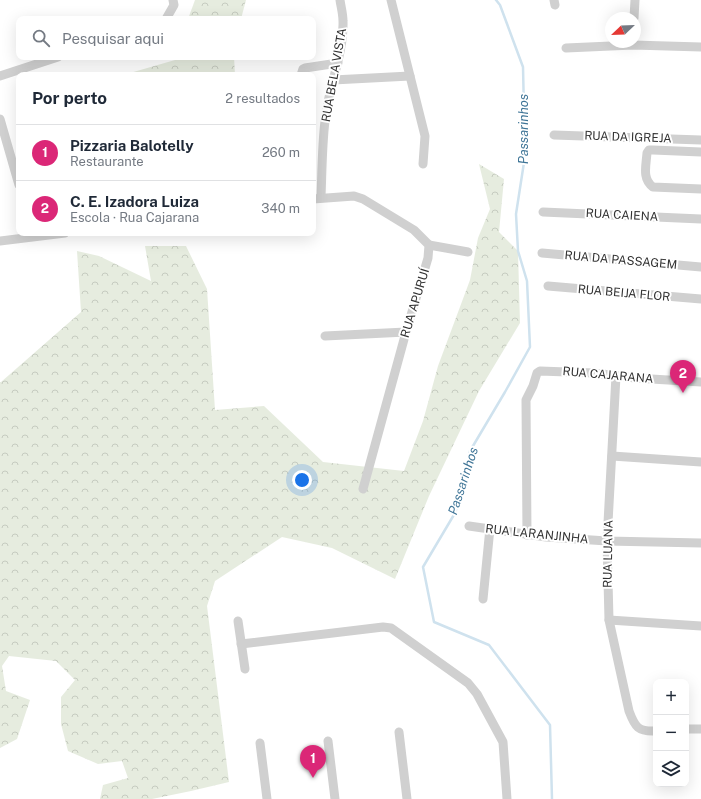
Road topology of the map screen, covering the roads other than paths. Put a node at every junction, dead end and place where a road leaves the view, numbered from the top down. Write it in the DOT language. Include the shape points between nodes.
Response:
graph roads {
  1 [pos="173,0"];
  2 [pos="340,0"];
  3 [pos="391,0"];
  4 [pos="634,0"];
  5 [pos="634,12"];
  6 [pos="168,16"];
  7 [pos="641,44"];
  8 [pos="605,46"];
  9 [pos="701,47"];
  10 [pos="566,48"];
  11 [pos="49,60"];
  12 [pos="338,63"];
  13 [pos="302,72"];
  14 [pos="0,76"];
  15 [pos="410,76"];
  16 [pos="333,80"];
  17 [pos="0,119"];
  18 [pos="554,135"];
  19 [pos="701,140"];
  20 [pos="701,152"];
  21 [pos="423,164"];
  22 [pos="16,175"];
  23 [pos="701,189"];
  24 [pos="317,198"];
  25 [pos="543,212"];
  26 [pos="701,219"];
  27 [pos="28,236"];
  28 [pos="0,241"];
  29 [pos="429,245"];
  30 [pos="468,252"];
  31 [pos="542,253"];
  32 [pos="701,267"];
  33 [pos="548,286"];
  34 [pos="701,300"];
  35 [pos="406,332"];
  36 [pos="325,336"];
  37 [pos="616,376"];
  38 [pos="701,382"];
  39 [pos="612,456"];
  40 [pos="701,462"];
  41 [pos="363,489"];
  42 [pos="469,526"];
  43 [pos="490,528"];
  44 [pos="527,535"];
  45 [pos="607,541"];
  46 [pos="701,544"];
  47 [pos="483,599"];
  48 [pos="609,620"];
  49 [pos="238,621"];
  50 [pos="701,626"];
  51 [pos="241,644"];
  52 [pos="245,669"];
  53 [pos="689,729"];
  54 [pos="701,729"];
  55 [pos="653,731"];
  56 [pos="399,732"];
  57 [pos="328,741"];
  58 [pos="260,744"];
  59 [pos="267,799"];
  60 [pos="335,799"];
  61 [pos="407,799"];
  62 [pos="507,799"];
  1 -- 6 [label="street" via="174,5"];
  2 -- 12 [label="street, RUA BELA VISTA" via="343,21"];
  3 -- 15 [label="street"];
  4 -- 5 [label="street"];
  7 -- 9 [label="street"];
  8 -- 10 [label="street"];
  11 -- 14 [label="street"];
  12 -- 13 [label="street" via="305,68"];
  12 -- 16 [label="street, RUA BELA VISTA"];
  15 -- 16 [label="street"];
  15 -- 21 [label="street" via="425,136"];
  16 -- 24 [label="street, RUA BELA VISTA" via="324,121"];
  17 -- 22 [label="street"];
  18 -- 19 [label="street, RUA DA IGREJA"];
  20 -- 23 [label="street" via="649,150 646,179 653,187"];
  24 -- 29 [label="street" via="354,196 363,199 414,230"];
  25 -- 26 [label="street, RUA CAIENA"];
  27 -- 28 [label="street"];
  29 -- 30 [label="street"];
  29 -- 35 [label="street, RUA APURUÍ" via="428,258"];
  31 -- 32 [label="street, RUA DA PASSAGEM"];
  33 -- 34 [label="street, RUA BEIJA FLOR"];
  35 -- 36 [label="street"];
  35 -- 41 [label="street, RUA APURUÍ"];
  37 -- 38 [label="street, RUA CAJARANA"];
  37 -- 39 [label="street, RUA LUANA"];
  37 -- 44 [label="street, RUA CAJARANA" via="594,373 538,373 526,400"];
  39 -- 40 [label="street"];
  39 -- 45 [label="street, RUA LUANA"];
  42 -- 43 [label="street, RUA LARANJINHA"];
  43 -- 44 [label="street, RUA LARANJINHA"];
  43 -- 47 [label="street"];
  44 -- 45 [label="street, RUA LARANJINHA"];
  45 -- 46 [label="street, RUA LARANJINHA"];
  45 -- 48 [label="street, RUA LUANA"];
  48 -- 50 [label="street"];
  48 -- 55 [label="street, RUA LUANA" via="629,711 636,727 643,731"];
  49 -- 51 [label="street"];
  51 -- 52 [label="street"];
  51 -- 62 [label="street" via="391,628 468,683 477,694 503,742"];
  53 -- 54 [label="street"];
  56 -- 61 [label="street"];
  57 -- 60 [label="street"];
  58 -- 59 [label="street"];
}
